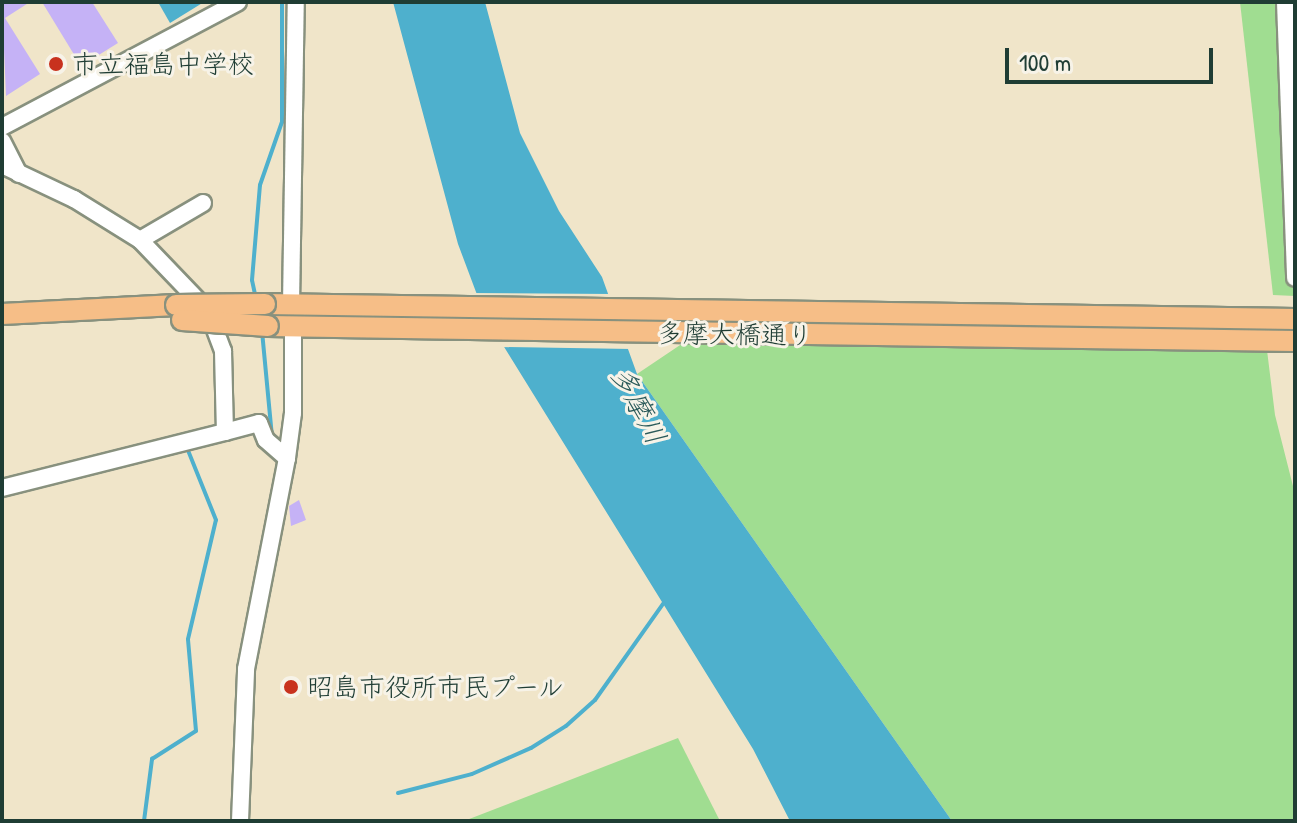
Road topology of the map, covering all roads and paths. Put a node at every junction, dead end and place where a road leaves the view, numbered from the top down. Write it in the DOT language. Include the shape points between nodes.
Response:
graph roads {
  1 [pos="296,2"];
  2 [pos="1285,2"];
  3 [pos="234,3"];
  4 [pos="2,127"];
  5 [pos="2,141"];
  6 [pos="2,165"];
  7 [pos="19,174"];
  8 [pos="203,203"];
  9 [pos="140,240"];
  10 [pos="1295,278"];
  11 [pos="297,305"];
  12 [pos="179,312"];
  13 [pos="2,314"];
  14 [pos="1295,319"];
  15 [pos="299,327"];
  16 [pos="1295,341"];
  17 [pos="225,432"];
  18 [pos="283,456"];
  19 [pos="2,488"];
  20 [pos="240,821"];
  1 -- 11 [label="street"];
  2 -- 10 [label="street"];
  3 -- 4 [label="street"];
  5 -- 7 [label="street"];
  6 -- 7 [label="street"];
  7 -- 9 [label="street"];
  8 -- 9 [label="street"];
  9 -- 17 [label="street" via="208,311 223,351"];
  11 -- 12 [label="main road, 多摩大橋通り, bridge"];
  11 -- 14 [label="main road, 多摩大橋通り"];
  12 -- 13 [label="main road, 多摩大橋通り"];
  12 -- 15 [label="main road, 多摩大橋通り, bridge"];
  15 -- 16 [label="main road, 多摩大橋通り"];
  15 -- 18 [label="street" via="293,413"];
  17 -- 18 [label="street" via="259,423 266,440"];
  17 -- 19 [label="street"];
  18 -- 20 [label="street" via="246,669"];
}
